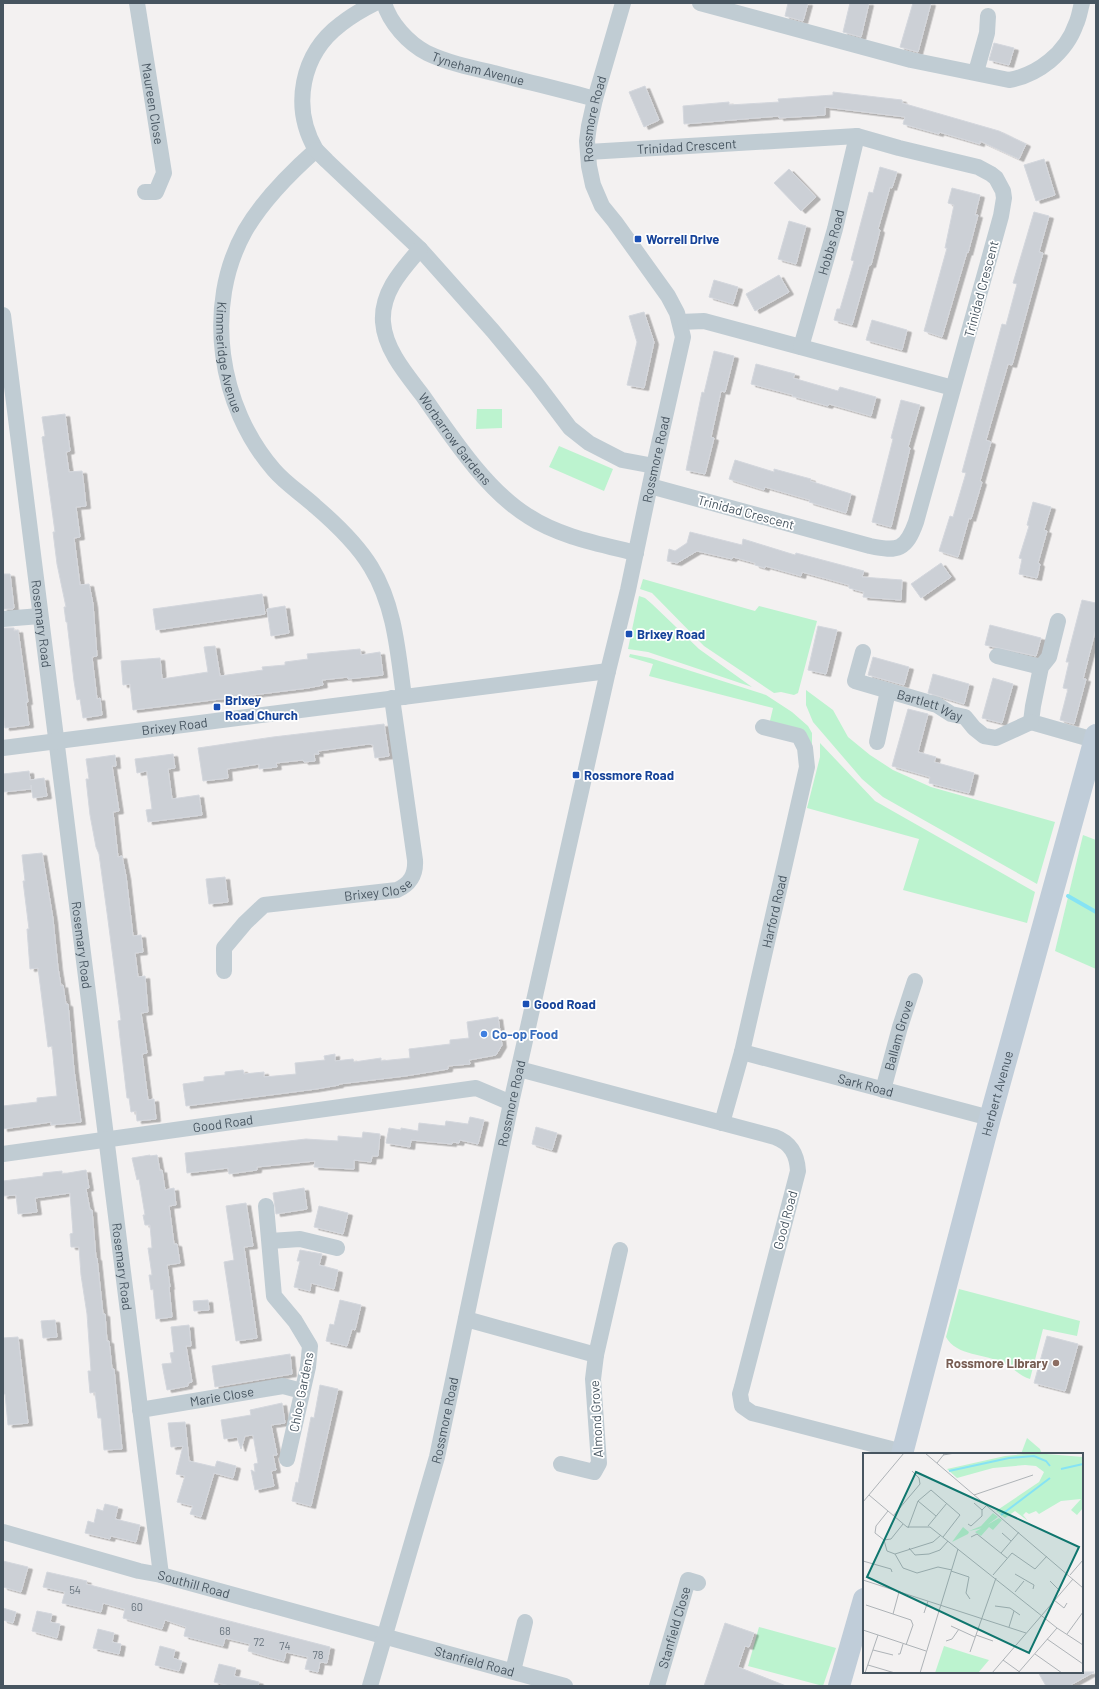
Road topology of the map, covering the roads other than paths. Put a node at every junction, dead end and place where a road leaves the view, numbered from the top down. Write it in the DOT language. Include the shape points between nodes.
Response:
graph roads {
  1 [pos="137,3"];
  2 [pos="375,3"];
  3 [pos="384,3"];
  4 [pos="623,3"];
  5 [pos="700,3"];
  6 [pos="1082,3"];
  7 [pos="988,16"];
  8 [pos="976,72"];
  9 [pos="595,99"];
  10 [pos="857,136"];
  11 [pos="316,150"];
  12 [pos="588,152"];
  13 [pos="145,192"];
  14 [pos="420,249"];
  15 [pos="3,315"];
  16 [pos="680,322"];
  17 [pos="4,339"];
  18 [pos="801,347"];
  19 [pos="953,388"];
  20 [pos="654,466"];
  21 [pos="650,486"];
  22 [pos="636,553"];
  23 [pos="40,616"];
  24 [pos="3,619"];
  25 [pos="1058,621"];
  26 [pos="863,652"];
  27 [pos="997,656"];
  28 [pos="1042,667"];
  29 [pos="608,671"];
  30 [pos="888,691"];
  31 [pos="398,698"];
  32 [pos="1031,722"];
  33 [pos="763,727"];
  34 [pos="1095,737"];
  35 [pos="56,741"];
  36 [pos="877,742"];
  37 [pos="3,748"];
  38 [pos="224,971"];
  39 [pos="915,981"];
  40 [pos="742,1052"];
  41 [pos="519,1069"];
  42 [pos="884,1090"];
  43 [pos="511,1103"];
  44 [pos="990,1118"];
  45 [pos="722,1123"];
  46 [pos="106,1139"];
  47 [pos="3,1154"];
  48 [pos="266,1206"];
  49 [pos="270,1241"];
  50 [pos="337,1248"];
  51 [pos="620,1250"];
  52 [pos="466,1319"];
  53 [pos="596,1355"];
  54 [pos="302,1391"];
  55 [pos="140,1410"];
  56 [pos="902,1453"];
  57 [pos="287,1459"];
  58 [pos="560,1464"];
  59 [pos="3,1532"];
  60 [pos="161,1575"];
  61 [pos="698,1583"];
  62 [pos="863,1602"];
  63 [pos="525,1622"];
  64 [pos="384,1637"];
  65 [pos="513,1671"];
  66 [pos="558,1685"];
  67 [pos="370,1686"];
  68 [pos="657,1686"];
  69 [pos="839,1686"];
  1 -- 13 [label="street, Maureen Close" via="164,173 156,192"];
  2 -- 11 [label="street" via="340,24 324,41 305,74 303,108 306,127"];
  3 -- 9 [label="street, Tyneham Avenue" via="396,26 410,41 427,52 468,66"];
  4 -- 9 [label="street, Rossmore Road"];
  5 -- 8 [label="street" via="910,60"];
  6 -- 8 [label="street" via="1076,25 1060,52 1042,66 1021,78 1009,80"];
  7 -- 8 [label="street" via="987,33"];
  9 -- 12 [label="street, Rossmore Road" via="588,133"];
  10 -- 12 [label="street, Trinidad Crescent"];
  10 -- 18 [label="street, Hobbs Road" via="835,229"];
  10 -- 19 [label="street, Trinidad Crescent" via="978,167 996,178 1003,191 1001,216"];
  11 -- 14 [label="street"];
  11 -- 31 [label="street, Kimmeridge Avenue" via="260,209 236,251 223,301 222,351 230,390 248,433 262,456 353,543 372,568 396,636"];
  12 -- 16 [label="street, Rossmore Road" via="593,185 602,206 668,296"];
  14 -- 20 [label="street" via="493,331 570,428 589,443 622,460"];
  14 -- 22 [label="street, Worbarrow Gardens" via="400,272 390,289 384,304 383,322 386,337 397,359 452,439 475,467 526,516 550,529"];
  15 -- 17 [label="street, Rosemary Road"];
  16 -- 18 [label="street" via="704,322"];
  16 -- 20 [label="street, Rossmore Road" via="683,337"];
  17 -- 23 [label="street, Rosemary Road"];
  18 -- 19 [label="street"];
  19 -- 21 [label="street, Trinidad Crescent" via="916,522 910,538 899,548 884,549 870,546"];
  20 -- 21 [label="street, Rossmore Road"];
  21 -- 22 [label="street, Rossmore Road"];
  22 -- 29 [label="street, Rossmore Road"];
  23 -- 24 [label="street"];
  23 -- 35 [label="street, Rosemary Road"];
  25 -- 28 [label="street" via="1049,657"];
  26 -- 30 [label="street, Bartlett Way" via="855,681"];
  27 -- 28 [label="street"];
  28 -- 32 [label="street"];
  29 -- 31 [label="street, Brixey Road"];
  29 -- 41 [label="street, Rossmore Road"];
  30 -- 32 [label="street, Bartlett Way" via="937,705 951,714 965,718 984,736 996,738"];
  30 -- 36 [label="street, Bartlett Way"];
  31 -- 35 [label="street, Brixey Road"];
  31 -- 38 [label="street, Brixey Close" via="415,860 414,876 404,887 390,892 264,905 224,948"];
  32 -- 34 [label="street"];
  33 -- 40 [label="street, Harford Road" via="799,736 805,748 807,767"];
  34 -- 44 [label="street, Herbert Avenue"];
  35 -- 37 [label="street, Brixey Road"];
  35 -- 46 [label="street, Rosemary Road"];
  39 -- 42 [label="street, Ballam Grove"];
  40 -- 42 [label="street, Sark Road"];
  40 -- 45 [label="street, Harford Road"];
  41 -- 43 [label="street, Rossmore Road"];
  41 -- 45 [label="street, Good Road"];
  42 -- 44 [label="street, Sark Road"];
  43 -- 46 [label="street, Good Road" via="476,1088"];
  43 -- 52 [label="street, Rossmore Road"];
  44 -- 56 [label="street, Herbert Avenue"];
  45 -- 56 [label="street, Good Road" via="783,1140 792,1149 797,1164 797,1177 740,1394 742,1406 752,1414"];
  46 -- 47 [label="street, Good Road"];
  46 -- 55 [label="street, Rosemary Road"];
  48 -- 49 [label="street, Chloe Gardens"];
  49 -- 50 [label="street" via="300,1239"];
  49 -- 54 [label="street, Chloe Gardens" via="274,1296 295,1321 310,1346"];
  51 -- 53 [label="street, Almond Grove"];
  52 -- 53 [label="street"];
  52 -- 64 [label="street, Rossmore Road" via="436,1457"];
  53 -- 58 [label="street, Almond Grove" via="593,1379 599,1463 594,1472"];
  54 -- 55 [label="street, Marie Close" via="284,1386"];
  54 -- 57 [label="street, Chloe Gardens"];
  55 -- 60 [label="street, Rosemary Road"];
  59 -- 60 [label="street, Southill Road"];
  60 -- 64 [label="street, Southill Road"];
  61 -- 68 [label="street, Stanfield Close" via="688,1580"];
  62 -- 69 [label="street"];
  63 -- 65 [label="street"];
  64 -- 65 [label="street, Stanfield Road"];
  64 -- 67 [label="street, Rossmore Road"];
  65 -- 66 [label="street, Stanfield Road"];
}
